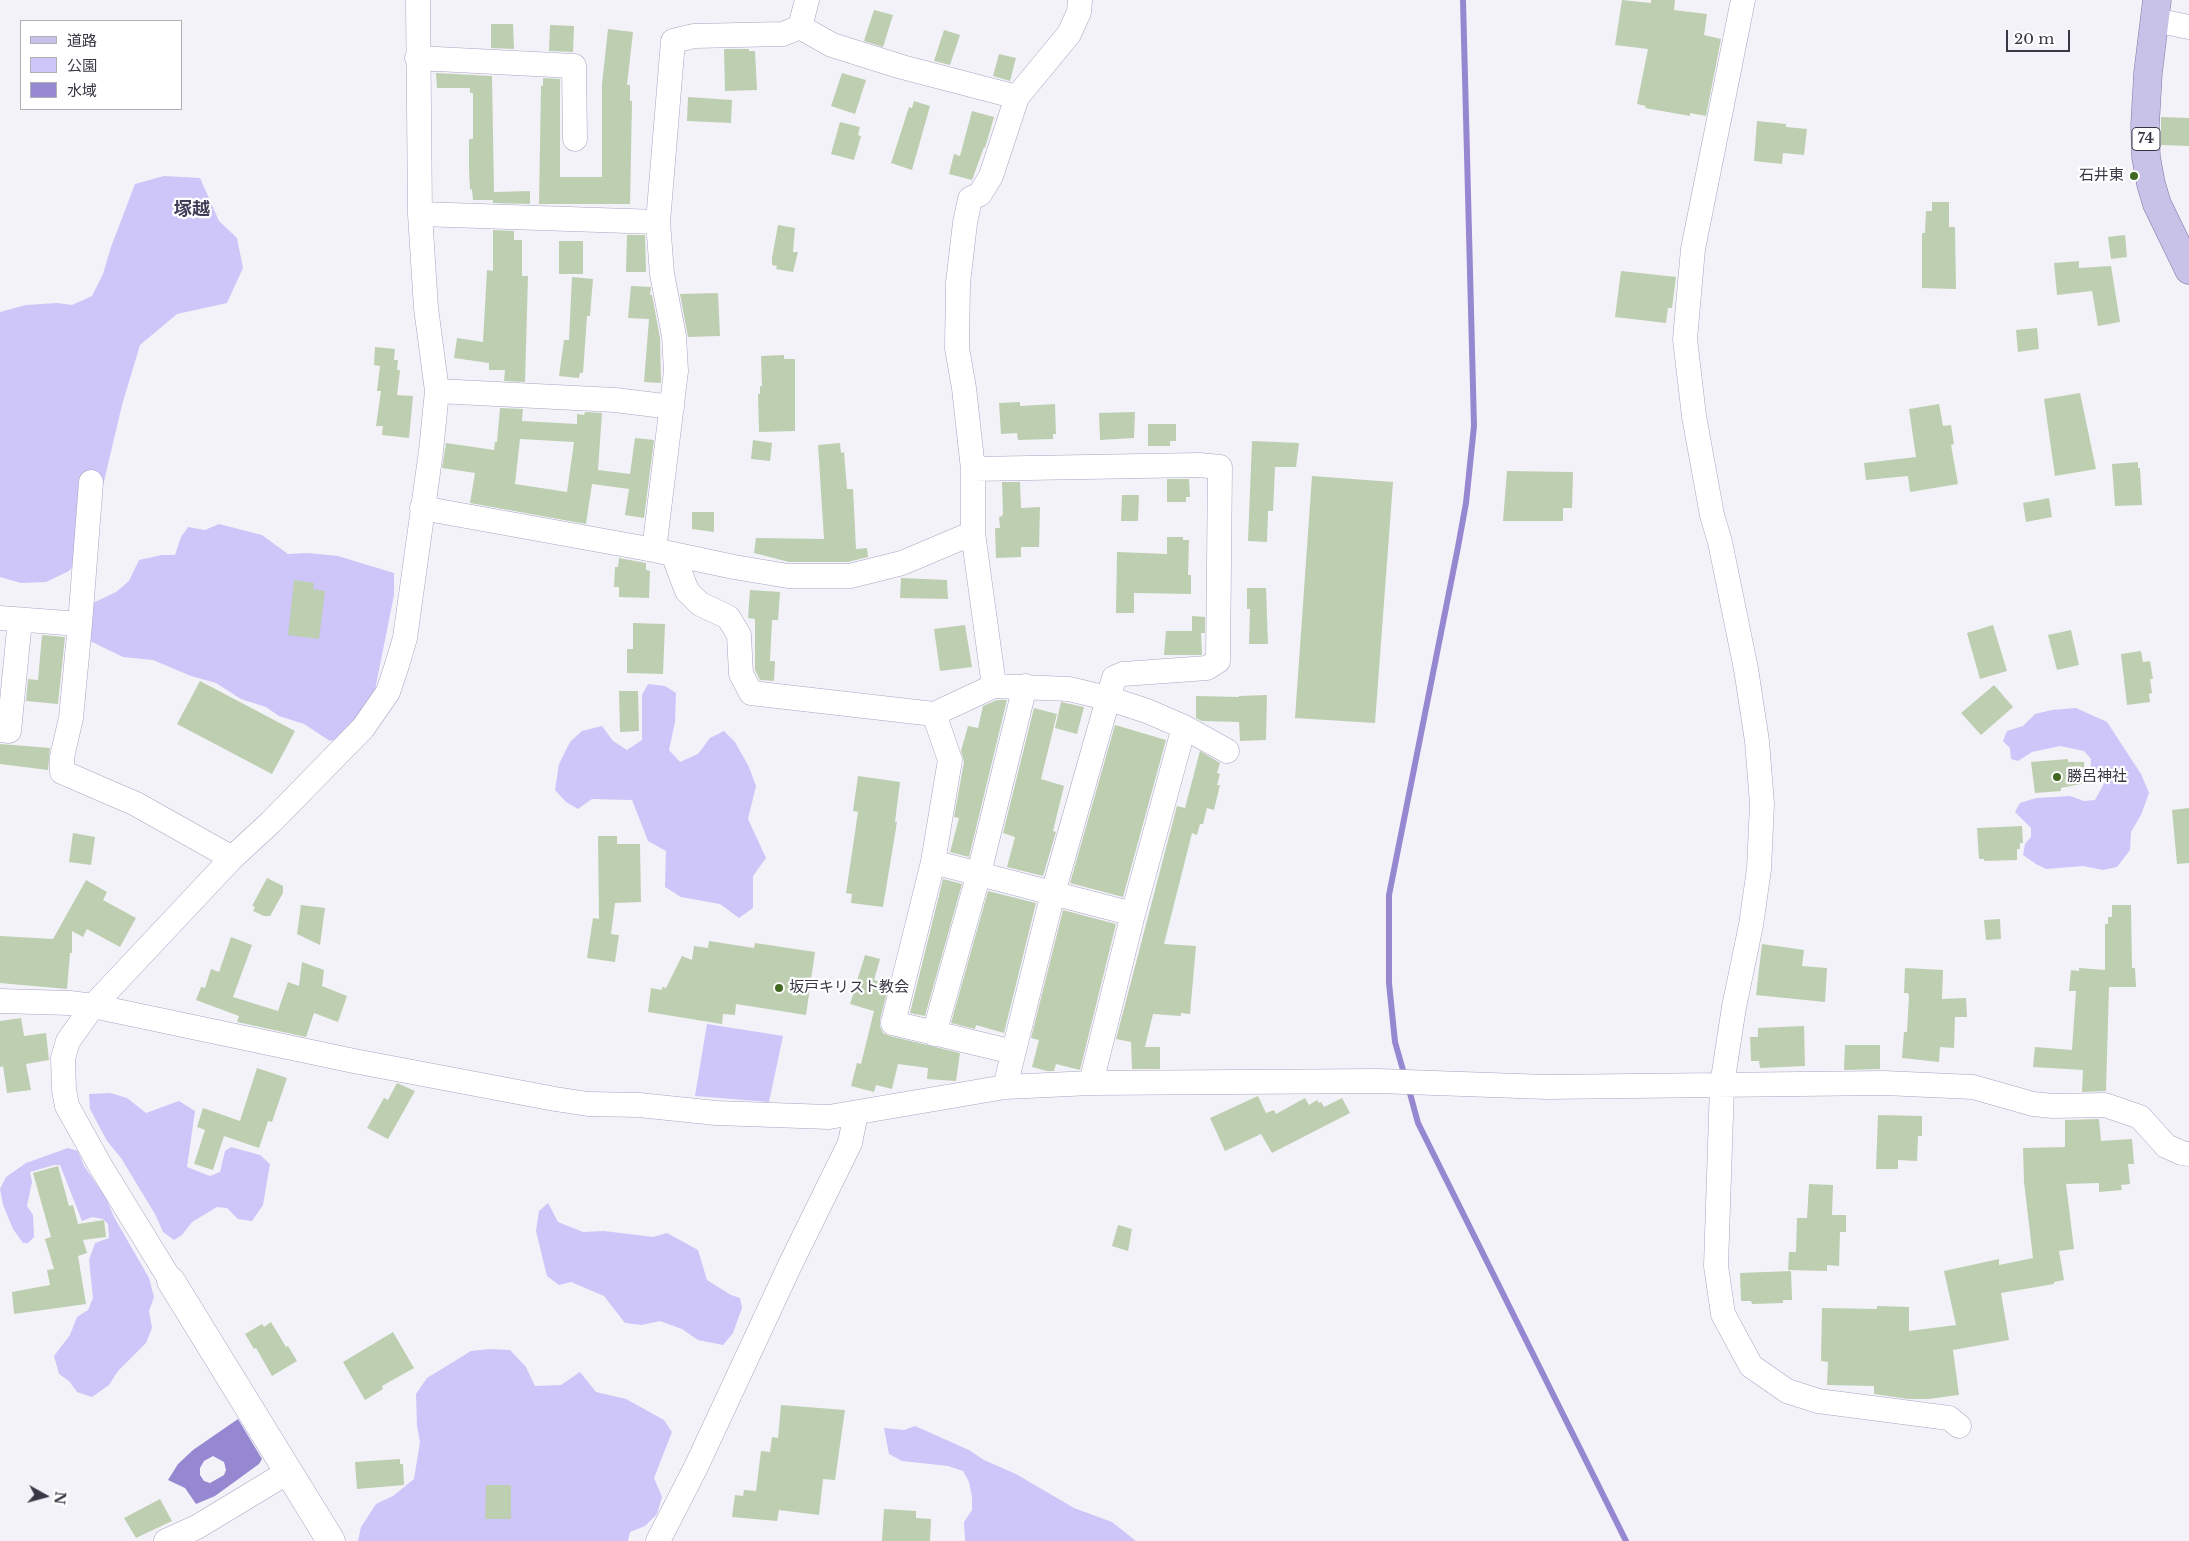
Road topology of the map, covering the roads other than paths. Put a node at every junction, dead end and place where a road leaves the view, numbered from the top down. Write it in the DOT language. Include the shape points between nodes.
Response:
graph roads {
  1 [pos="418,0"];
  2 [pos="807,0"];
  3 [pos="1080,0"];
  4 [pos="1744,0"];
  5 [pos="2156,10"];
  6 [pos="800,27"];
  7 [pos="2189,27"];
  8 [pos="417,58"];
  9 [pos="1017,98"];
  10 [pos="575,140"];
  11 [pos="420,214"];
  12 [pos="658,222"];
  13 [pos="2189,270"];
  14 [pos="437,390"];
  15 [pos="672,407"];
  16 [pos="973,469"];
  17 [pos="91,482"];
  18 [pos="422,508"];
  19 [pos="972,533"];
  20 [pos="664,552"];
  21 [pos="10,619"];
  22 [pos="80,624"];
  23 [pos="994,686"];
  24 [pos="1025,686"];
  25 [pos="1107,698"];
  26 [pos="934,714"];
  27 [pos="1184,727"];
  28 [pos="0,730"];
  29 [pos="1227,751"];
  30 [pos="232,858"];
  31 [pos="934,862"];
  32 [pos="979,873"];
  33 [pos="1053,894"];
  34 [pos="1133,914"];
  35 [pos="0,1001"];
  36 [pos="93,1006"];
  37 [pos="934,1034"];
  38 [pos="1013,1052"];
  39 [pos="1091,1083"];
  40 [pos="1722,1085"];
  41 [pos="1005,1087"];
  42 [pos="856,1113"];
  43 [pos="2189,1154"];
  44 [pos="172,1281"];
  45 [pos="1959,1426"];
  46 [pos="288,1472"];
  47 [pos="200,1534"];
  48 [pos="166,1541"];
  49 [pos="331,1541"];
  50 [pos="658,1541"];
  1 -- 8 [label="street"];
  2 -- 6 [label="street"];
  3 -- 9 [label="street" via="1079,12 1069,34"];
  4 -- 40 [label="street" via="1693,249 1685,339 1694,416 1712,515 1746,669 1762,804 1759,869"];
  5 -- 7 [label="street"];
  5 -- 13 [label="main road, 74" via="2148,73 2146,157 2157,204"];
  6 -- 9 [label="street" via="832,45 902,68"];
  6 -- 12 [label="street" via="784,34 694,36 673,41"];
  8 -- 10 [label="street" via="574,66"];
  8 -- 11 [label="street"];
  9 -- 16 [label="street" via="991,176 980,194 970,200 965,223 958,283 956,348"];
  11 -- 12 [label="street"];
  11 -- 14 [label="street" via="426,308"];
  12 -- 15 [label="street" via="662,274 674,336 676,371"];
  14 -- 15 [label="street" via="615,400"];
  14 -- 18 [label="street"];
  15 -- 20 [label="street"];
  16 -- 19 [label="street"];
  16 -- 25 [label="street" via="1199,464 1220,467 1218,661 1207,668 1123,674 1114,678"];
  17 -- 22 [label="street"];
  18 -- 20 [label="street"];
  18 -- 30 [label="street" via="405,638 388,692 363,728"];
  19 -- 20 [label="street" via="902,563 850,576 788,576"];
  19 -- 23 [label="street"];
  20 -- 26 [label="street" via="687,591 700,604 728,617 739,635 741,674 751,693"];
  21 -- 22 [label="street"];
  21 -- 28 [label="street" via="9,731"];
  22 -- 30 [label="street" via="62,772 136,804"];
  23 -- 24 [label="street"];
  23 -- 26 [label="street"];
  24 -- 25 [label="street" via="1069,689"];
  24 -- 32 [label="street"];
  25 -- 27 [label="street"];
  25 -- 33 [label="street"];
  26 -- 31 [label="street" via="950,760"];
  27 -- 29 [label="street"];
  27 -- 34 [label="street"];
  30 -- 36 [label="street"];
  31 -- 32 [label="street"];
  31 -- 37 [label="street" via="893,1023"];
  32 -- 33 [label="street"];
  32 -- 37 [label="street"];
  33 -- 34 [label="street"];
  33 -- 38 [label="street"];
  34 -- 39 [label="street"];
  35 -- 36 [label="street"];
  36 -- 42 [label="street" via="354,1061 588,1104 829,1117"];
  36 -- 44 [label="street" via="68,1041 63,1058 67,1106"];
  37 -- 38 [label="street"];
  38 -- 41 [label="street"];
  39 -- 40 [label="street" via="1378,1081 1547,1087"];
  39 -- 41 [label="street"];
  40 -- 43 [label="street" via="1884,1082 1973,1087 2033,1104 2106,1105 2140,1117 2166,1146"];
  40 -- 45 [label="street" via="1716,1266 1723,1314 1751,1366 1787,1391 1818,1401 1931,1414 1949,1418"];
  41 -- 42 [label="street"];
  42 -- 50 [label="street" via="850,1143"];
  44 -- 46 [label="street"];
  46 -- 47 [label="street"];
  46 -- 49 [label="street"];
  47 -- 48 [label="street"];
}
